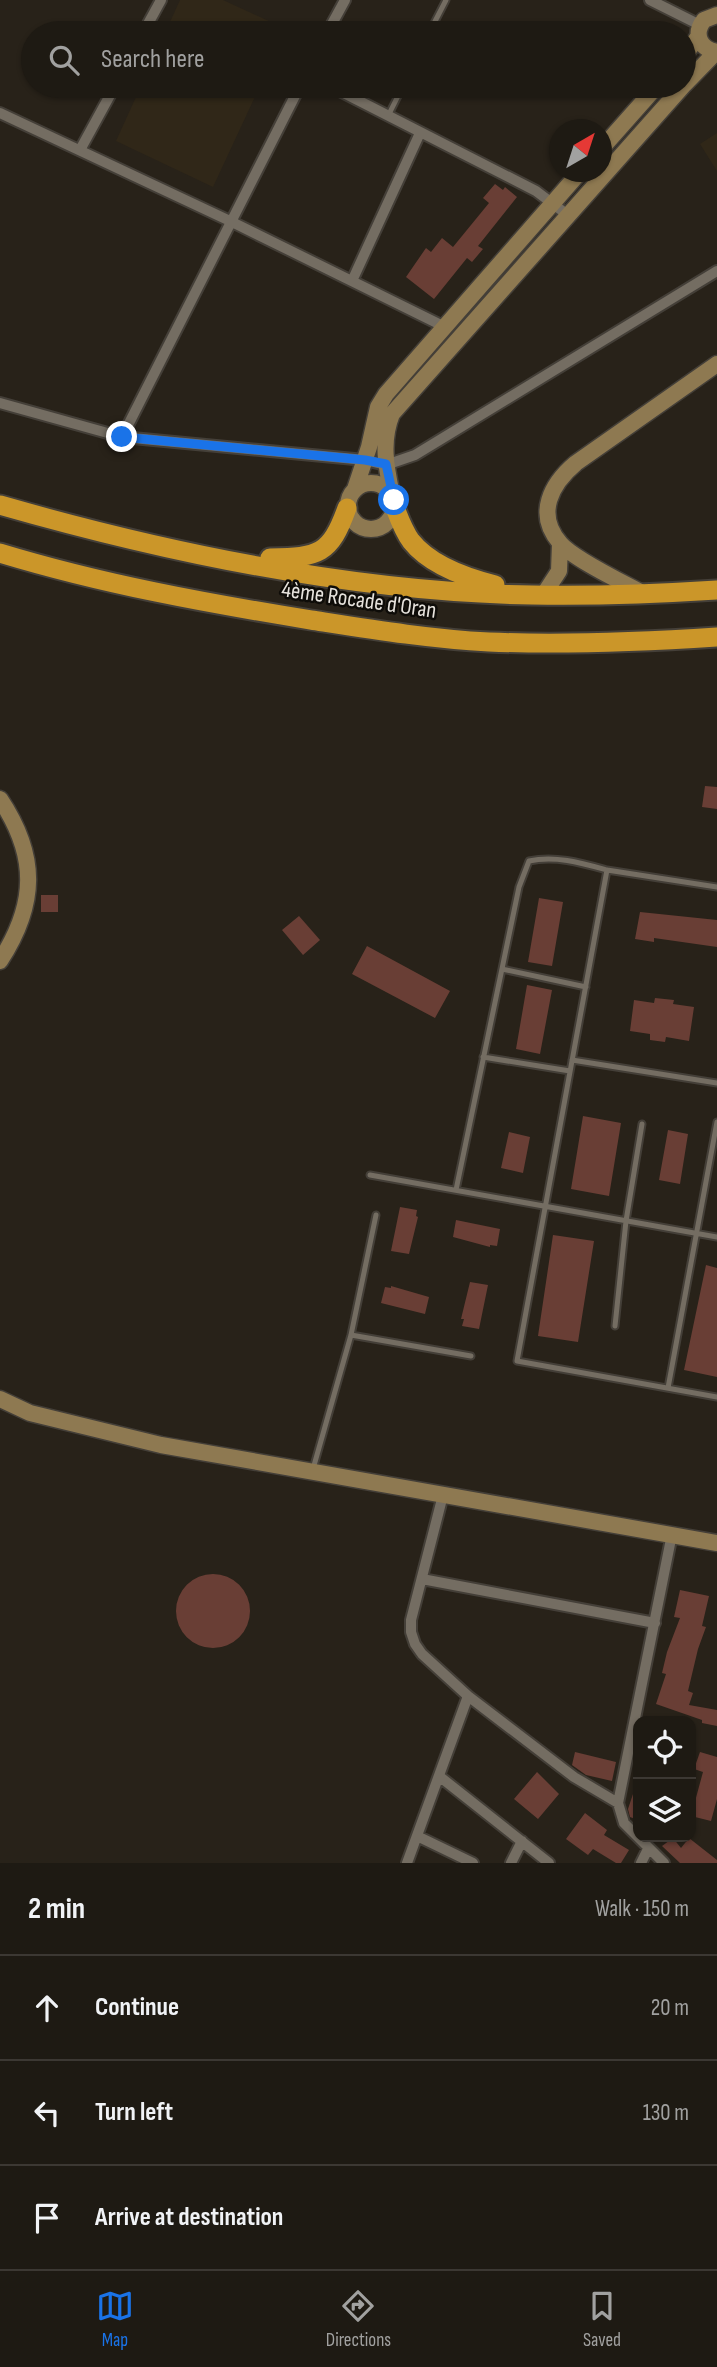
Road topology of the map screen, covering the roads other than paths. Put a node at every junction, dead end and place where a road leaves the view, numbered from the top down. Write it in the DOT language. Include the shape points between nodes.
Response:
graph roads {
  1 [pos="161,0"];
  2 [pos="345,0"];
  3 [pos="446,0"];
  4 [pos="650,0"];
  5 [pos="717,0"];
  6 [pos="150,21"];
  7 [pos="334,21"];
  8 [pos="435,21"];
  9 [pos="706,23"];
  10 [pos="696,38"];
  11 [pos="717,52"];
  12 [pos="696,72"];
  13 [pos="108,98"];
  14 [pos="294,98"];
  15 [pos="353,98"];
  16 [pos="397,98"];
  17 [pos="646,98"];
  18 [pos="672,98"];
  19 [pos="0,113"];
  20 [pos="388,116"];
  21 [pos="420,132"];
  22 [pos="612,136"];
  23 [pos="80,150"];
  24 [pos="571,182"];
  25 [pos="553,202"];
  26 [pos="569,216"];
  27 [pos="230,221"];
  28 [pos="717,271"];
  29 [pos="352,281"];
  30 [pos="445,327"];
  31 [pos="717,364"];
  32 [pos="0,403"];
  33 [pos="122,437"];
  34 [pos="365,460"];
  35 [pos="386,464"];
  36 [pos="355,489"];
  37 [pos="393,500"];
  38 [pos="0,505"];
  39 [pos="347,508"];
  40 [pos="560,544"];
  41 [pos="0,553"];
  42 [pos="217,558"];
  43 [pos="717,590"];
  44 [pos="644,594"];
  45 [pos="539,595"];
  46 [pos="717,637"];
  47 [pos="0,799"];
  48 [pos="607,870"];
  49 [pos="717,887"];
  50 [pos="0,961"];
  51 [pos="502,969"];
  52 [pos="586,987"];
  53 [pos="484,1057"];
  54 [pos="572,1060"];
  55 [pos="570,1071"];
  56 [pos="717,1083"];
  57 [pos="717,1122"];
  58 [pos="642,1124"];
  59 [pos="370,1175"];
  60 [pos="456,1190"];
  61 [pos="545,1207"];
  62 [pos="376,1214"];
  63 [pos="626,1221"];
  64 [pos="697,1234"];
  65 [pos="717,1237"];
  66 [pos="615,1326"];
  67 [pos="351,1335"];
  68 [pos="471,1356"];
  69 [pos="668,1388"];
  70 [pos="717,1396"];
  71 [pos="0,1399"];
  72 [pos="312,1472"];
  73 [pos="443,1495"];
  74 [pos="672,1534"];
  75 [pos="717,1543"];
  76 [pos="422,1579"];
  77 [pos="655,1623"];
  78 [pos="468,1696"];
  79 [pos="439,1776"];
  80 [pos="618,1803"];
  81 [pos="417,1836"];
  82 [pos="522,1841"];
  83 [pos="649,1849"];
  84 [pos="407,1863"];
  85 [pos="473,1863"];
  86 [pos="511,1863"];
  87 [pos="549,1863"];
  88 [pos="640,1863"];
  89 [pos="664,1863"];
  1 -- 6 [label="street"];
  2 -- 7 [label="street"];
  3 -- 8 [label="lane"];
  4 -- 9 [label="street"];
  5 -- 9 [label="street"];
  9 -- 10 [label="street"];
  9 -- 11 [label="street" via="705,47"];
  11 -- 12 [label="street"];
  13 -- 23 [label="street"];
  14 -- 27 [label="street"];
  15 -- 20 [label="street"];
  16 -- 20 [label="lane"];
  17 -- 22 [label="street"];
  18 -- 26 [label="street"];
  19 -- 23 [label="street"];
  20 -- 21 [label="street"];
  21 -- 25 [label="street"];
  21 -- 29 [label="street"];
  23 -- 27 [label="street"];
  24 -- 25 [label="street"];
  25 -- 26 [label="street"];
  25 -- 30 [label="street"];
  26 -- 35 [label="street" via="392,414 386,429"];
  27 -- 29 [label="street"];
  27 -- 33 [label="street"];
  28 -- 35 [label="street" via="415,455"];
  29 -- 30 [label="street"];
  30 -- 34 [label="street" via="378,407"];
  31 -- 40 [label="street" via="562,474 548,507"];
  32 -- 33 [label="street"];
  33 -- 34 [label="street"];
  34 -- 35 [label="street"];
  34 -- 36 [label="street"];
  35 -- 37 [label="street"];
  36 -- 37 [label="street" via="375,483"];
  36 -- 39 [label="street"];
  37 -- 39 [label="street" via="390,521 376,530 354,523"];
  37 -- 45 [label="highway" via="402,527 433,560 465,576"];
  38 -- 42 [label="highway, 4ème Rocade d'Oran"];
  39 -- 42 [label="highway" via="333,540 318,553"];
  40 -- 44 [label="street"];
  40 -- 45 [label="street" via="559,571"];
  41 -- 46 [label="highway, 4ème Rocade d'Oran" via="178,598 358,627 487,642 629,643"];
  42 -- 45 [label="highway, 4ème Rocade d'Oran" via="407,586"];
  43 -- 44 [label="highway, 4ème Rocade d'Oran"];
  44 -- 45 [label="highway, 4ème Rocade d'Oran"];
  47 -- 50 [label="street" via="24,849 30,885 22,920"];
  48 -- 49 [label="lane"];
  48 -- 51 [label="lane" via="581,862 529,861"];
  48 -- 52 [label="lane"];
  51 -- 52 [label="lane"];
  51 -- 53 [label="lane"];
  52 -- 54 [label="lane"];
  53 -- 55 [label="lane"];
  53 -- 60 [label="lane"];
  54 -- 55 [label="lane"];
  54 -- 56 [label="lane"];
  55 -- 61 [label="lane"];
  57 -- 64 [label="lane"];
  58 -- 63 [label="lane"];
  59 -- 60 [label="lane"];
  60 -- 61 [label="lane"];
  61 -- 63 [label="lane"];
  61 -- 69 [label="lane" via="517,1361"];
  62 -- 67 [label="lane"];
  63 -- 64 [label="lane"];
  63 -- 66 [label="lane"];
  64 -- 65 [label="lane"];
  64 -- 69 [label="lane"];
  67 -- 68 [label="lane"];
  67 -- 72 [label="lane"];
  69 -- 70 [label="lane"];
  71 -- 72 [label="street" via="30,1413 161,1445"];
  72 -- 73 [label="street"];
  73 -- 74 [label="street"];
  73 -- 76 [label="street"];
  74 -- 75 [label="street"];
  74 -- 77 [label="street"];
  76 -- 77 [label="street"];
  76 -- 78 [label="street" via="411,1620 415,1644"];
  77 -- 80 [label="street"];
  78 -- 79 [label="street"];
  78 -- 80 [label="street" via="581,1782"];
  79 -- 81 [label="street"];
  79 -- 82 [label="street"];
  80 -- 83 [label="street" via="624,1823"];
  81 -- 84 [label="street"];
  81 -- 85 [label="street"];
  82 -- 86 [label="street"];
  82 -- 87 [label="street"];
  83 -- 88 [label="street"];
  83 -- 89 [label="street"];
}
